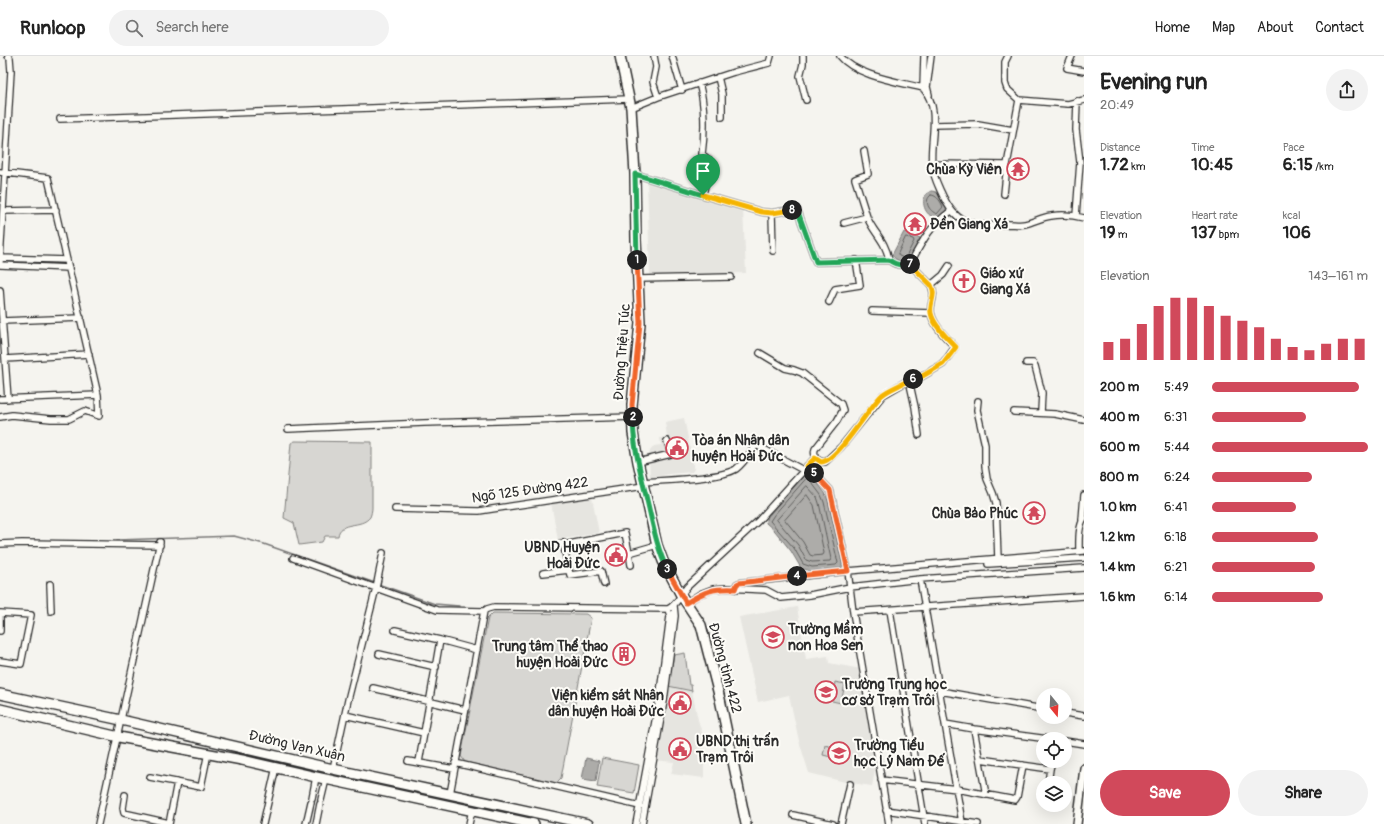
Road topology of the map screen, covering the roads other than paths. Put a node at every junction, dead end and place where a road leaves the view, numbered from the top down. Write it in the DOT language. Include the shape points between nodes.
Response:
graph roads {
  1 [pos="8,56"];
  2 [pos="620,56"];
  3 [pos="654,56"];
  4 [pos="672,56"];
  5 [pos="771,56"];
  6 [pos="803,56"];
  7 [pos="840,56"];
  8 [pos="924,56"];
  9 [pos="931,56"];
  10 [pos="1008,56"];
  11 [pos="1072,56"];
  12 [pos="1084,71"];
  13 [pos="718,77"];
  14 [pos="699,84"];
  15 [pos="923,88"];
  16 [pos="682,90"];
  17 [pos="929,95"];
  18 [pos="658,98"];
  19 [pos="806,100"];
  20 [pos="1019,100"];
  21 [pos="1084,100"];
  22 [pos="1077,102"];
  23 [pos="630,104"];
  24 [pos="722,117"];
  25 [pos="60,119"];
  26 [pos="934,126"];
  27 [pos="1013,130"];
  28 [pos="864,151"];
  29 [pos="932,164"];
  30 [pos="1007,165"];
  31 [pos="3,172"];
  32 [pos="635,174"];
  33 [pos="1004,194"];
  34 [pos="703,195"];
  35 [pos="56,210"];
  36 [pos="3,211"];
  37 [pos="951,211"];
  38 [pos="772,213"];
  39 [pos="1076,216"];
  40 [pos="867,217"];
  41 [pos="1084,218"];
  42 [pos="844,223"];
  43 [pos="772,251"];
  44 [pos="0,258"];
  45 [pos="67,260"];
  46 [pos="856,260"];
  47 [pos="889,260"];
  48 [pos="0,261"];
  49 [pos="910,264"];
  50 [pos="0,265"];
  51 [pos="949,266"];
  52 [pos="69,268"];
  53 [pos="731,277"];
  54 [pos="638,279"];
  55 [pos="931,285"];
  56 [pos="0,290"];
  57 [pos="829,302"];
  58 [pos="872,311"];
  59 [pos="931,313"];
  60 [pos="81,318"];
  61 [pos="2,321"];
  62 [pos="760,353"];
  63 [pos="89,354"];
  64 [pos="5,359"];
  65 [pos="1026,363"];
  66 [pos="909,380"];
  67 [pos="98,394"];
  68 [pos="0,399"];
  69 [pos="8,399"];
  70 [pos="978,401"];
  71 [pos="1014,412"];
  72 [pos="1040,412"];
  73 [pos="0,417"];
  74 [pos="633,417"];
  75 [pos="1084,420"];
  76 [pos="288,429"];
  77 [pos="919,435"];
  78 [pos="667,441"];
  79 [pos="815,458"];
  80 [pos="638,462"];
  81 [pos="805,468"];
  82 [pos="644,484"];
  83 [pos="1084,495"];
  84 [pos="395,509"];
  85 [pos="1083,519"];
  86 [pos="0,544"];
  87 [pos="564,545"];
  88 [pos="543,546"];
  89 [pos="658,546"];
  90 [pos="1081,552"];
  91 [pos="383,553"];
  92 [pos="629,553"];
  93 [pos="293,558"];
  94 [pos="1084,558"];
  95 [pos="998,559"];
  96 [pos="632,564"];
  97 [pos="988,564"];
  98 [pos="1084,568"];
  99 [pos="568,570"];
  100 [pos="848,571"];
  101 [pos="544,573"];
  102 [pos="920,579"];
  103 [pos="764,580"];
  104 [pos="50,584"];
  105 [pos="604,584"];
  106 [pos="850,587"];
  107 [pos="376,588"];
  108 [pos="735,589"];
  109 [pos="766,590"];
  110 [pos="680,594"];
  111 [pos="1084,596"];
  112 [pos="686,603"];
  113 [pos="671,608"];
  114 [pos="924,608"];
  115 [pos="890,610"];
  116 [pos="51,611"];
  117 [pos="484,611"];
  118 [pos="853,612"];
  119 [pos="0,613"];
  120 [pos="396,630"];
  121 [pos="0,631"];
  122 [pos="440,640"];
  123 [pos="477,650"];
  124 [pos="379,654"];
  125 [pos="0,661"];
  126 [pos="436,667"];
  127 [pos="373,688"];
  128 [pos="940,692"];
  129 [pos="0,694"];
  130 [pos="430,703"];
  131 [pos="1036,708"];
  132 [pos="0,709"];
  133 [pos="465,710"];
  134 [pos="1072,713"];
  135 [pos="345,715"];
  136 [pos="1084,716"];
  137 [pos="121,720"];
  138 [pos="946,724"];
  139 [pos="974,729"];
  140 [pos="424,733"];
  141 [pos="118,737"];
  142 [pos="1036,737"];
  143 [pos="1072,742"];
  144 [pos="1084,744"];
  145 [pos="208,753"];
  146 [pos="980,759"];
  147 [pos="408,760"];
  148 [pos="419,762"];
  149 [pos="1022,765"];
  150 [pos="454,766"];
  151 [pos="1036,766"];
  152 [pos="276,767"];
  153 [pos="1050,768"];
  154 [pos="1084,768"];
  155 [pos="333,769"];
  156 [pos="1049,776"];
  157 [pos="150,777"];
  158 [pos="316,777"];
  159 [pos="326,778"];
  160 [pos="881,780"];
  161 [pos="177,782"];
  162 [pos="850,784"];
  163 [pos="919,785"];
  164 [pos="957,789"];
  165 [pos="450,794"];
  166 [pos="125,795"];
  167 [pos="986,795"];
  168 [pos="640,806"];
  169 [pos="472,810"];
  170 [pos="886,810"];
  171 [pos="793,815"];
  172 [pos="924,816"];
  173 [pos="544,819"];
  174 [pos="962,822"];
  175 [pos="169,823"];
  176 [pos="98,824"];
  177 [pos="263,824"];
  178 [pos="306,824"];
  179 [pos="316,824"];
  180 [pos="469,824"];
  181 [pos="534,824"];
  182 [pos="588,824"];
  183 [pos="636,824"];
  184 [pos="642,824"];
  185 [pos="746,824"];
  186 [pos="833,824"];
  187 [pos="841,824"];
  188 [pos="889,824"];
  189 [pos="925,824"];
  190 [pos="978,824"];
  191 [pos="1077,824"];
  1 -- 31 [label="street" via="11,70"];
  2 -- 23 [label="main road, Đường Triệu Túc"];
  3 -- 18 [label="street" via="656,67 653,82"];
  4 -- 16 [label="street"];
  5 -- 13 [label="street" via="769,63"];
  6 -- 19 [label="street" via="800,76"];
  7 -- 15 [label="street" via="846,63 863,72"];
  8 -- 15 [label="street"];
  9 -- 17 [label="street" via="927,86"];
  10 -- 20 [label="street" via="1005,62 1005,83 1007,89"];
  11 -- 12 [label="street" via="1067,68"];
  13 -- 14 [label="street"];
  13 -- 24 [label="street" via="722,94"];
  14 -- 16 [label="street"];
  14 -- 34 [label="street" via="704,103 702,154 708,159"];
  15 -- 17 [label="street"];
  16 -- 18 [label="street"];
  17 -- 26 [label="street"];
  18 -- 23 [label="street"];
  20 -- 22 [label="street" via="1068,104"];
  20 -- 27 [label="street"];
  21 -- 22 [label="street"];
  22 -- 39 [label="street" via="1076,130 1080,162"];
  23 -- 25 [label="street"];
  23 -- 32 [label="main road, Đường Triệu Túc"];
  26 -- 27 [label="street" via="978,124"];
  26 -- 29 [label="street"];
  27 -- 30 [label="street"];
  28 -- 40 [label="street" via="868,174 855,179"];
  29 -- 30 [label="street"];
  29 -- 37 [label="street" via="933,173"];
  30 -- 33 [label="street"];
  31 -- 35 [label="street" via="48,178"];
  31 -- 36 [label="street"];
  32 -- 34 [label="street"];
  32 -- 54 [label="main road, Đường Triệu Túc"];
  34 -- 38 [label="street"];
  35 -- 36 [label="street"];
  35 -- 45 [label="street"];
  36 -- 44 [label="street"];
  37 -- 39 [label="street" via="961,220 987,227 1024,224 1051,216"];
  37 -- 49 [label="street" via="925,236"];
  38 -- 43 [label="street"];
  38 -- 46 [label="street" via="797,209 816,262"];
  39 -- 41 [label="street"];
  40 -- 42 [label="street"];
  40 -- 47 [label="street" via="884,243"];
  44 -- 45 [label="street"];
  44 -- 48 [label="street"];
  45 -- 52 [label="street"];
  46 -- 47 [label="street"];
  46 -- 57 [label="street" via="860,285 835,289"];
  47 -- 49 [label="street" via="893,264"];
  49 -- 55 [label="street"];
  50 -- 52 [label="street"];
  51 -- 55 [label="street"];
  52 -- 60 [label="street"];
  53 -- 54 [label="street"];
  54 -- 74 [label="main road, Đường Triệu Túc" via="640,323"];
  55 -- 59 [label="street" via="934,289"];
  56 -- 61 [label="street"];
  58 -- 59 [label="street"];
  59 -- 66 [label="street" via="939,330 956,347 943,364 919,378"];
  60 -- 61 [label="street"];
  60 -- 63 [label="street"];
  61 -- 64 [label="street"];
  62 -- 79 [label="street" via="785,368 802,373 841,404 843,410 815,449"];
  63 -- 64 [label="street"];
  63 -- 67 [label="street"];
  64 -- 69 [label="street"];
  65 -- 72 [label="street" via="1033,363 1035,366 1042,393"];
  66 -- 77 [label="street"];
  66 -- 79 [label="street" via="883,395 828,460 821,462"];
  67 -- 69 [label="street"];
  67 -- 73 [label="street" via="99,416 85,411 69,419 12,415"];
  68 -- 69 [label="street"];
  70 -- 95 [label="street" via="977,410 985,445 987,479 996,503"];
  71 -- 72 [label="street"];
  72 -- 75 [label="street"];
  74 -- 76 [label="street"];
  74 -- 80 [label="main road, Đường Triệu Túc"];
  78 -- 80 [label="street" via="671,454"];
  79 -- 81 [label="street"];
  80 -- 82 [label="main road, Đường Triệu Túc"];
  81 -- 82 [label="street, Ngõ 125 Đường 422" via="756,445 739,466 730,472"];
  81 -- 100 [label="street" via="830,490"];
  81 -- 110 [label="street" via="758,521"];
  82 -- 84 [label="street, Ngõ 125 Đường 422" via="479,511"];
  82 -- 89 [label="main road, Đường Triệu Túc"];
  83 -- 85 [label="street"];
  85 -- 90 [label="street" via="1080,532"];
  86 -- 137 [label="street" via="160,544"];
  87 -- 88 [label="street" via="563,543"];
  87 -- 92 [label="street" via="624,533"];
  87 -- 99 [label="street"];
  89 -- 92 [label="street"];
  89 -- 110 [label="main road, Đường Triệu Túc"];
  90 -- 95 [label="street"];
  91 -- 107 [label="street"];
  92 -- 96 [label="street"];
  93 -- 107 [label="street"];
  94 -- 97 [label="street"];
  95 -- 100 [label="street"];
  98 -- 102 [label="street"];
  99 -- 101 [label="street"];
  99 -- 105 [label="street" via="570,575 601,571"];
  100 -- 103 [label="street"];
  100 -- 106 [label="street"];
  102 -- 106 [label="street"];
  102 -- 114 [label="street"];
  103 -- 108 [label="street" via="739,583"];
  103 -- 109 [label="street"];
  104 -- 116 [label="street"];
  106 -- 109 [label="street" via="781,598"];
  106 -- 118 [label="street"];
  107 -- 117 [label="street" via="433,609"];
  107 -- 135 [label="street"];
  108 -- 109 [label="street"];
  108 -- 112 [label="street" via="713,589"];
  110 -- 112 [label="main road, Đường tỉnh 422"];
  110 -- 113 [label="street"];
  111 -- 114 [label="street"];
  112 -- 185 [label="main road, Đường tỉnh 422" via="701,625 720,699"];
  113 -- 117 [label="street" via="494,607"];
  113 -- 168 [label="street" via="659,700"];
  113 -- 184 [label="street" via="675,616 664,701"];
  114 -- 115 [label="street"];
  114 -- 128 [label="street"];
  115 -- 118 [label="street"];
  115 -- 163 [label="street"];
  117 -- 123 [label="street"];
  118 -- 160 [label="street"];
  119 -- 121 [label="street"];
  119 -- 125 [label="street" via="32,612 21,664"];
  120 -- 122 [label="street"];
  122 -- 123 [label="street"];
  122 -- 126 [label="street"];
  123 -- 133 [label="street"];
  124 -- 126 [label="street"];
  126 -- 130 [label="street"];
  127 -- 130 [label="street"];
  128 -- 131 [label="street"];
  128 -- 138 [label="street"];
  129 -- 137 [label="main road, Đường Vạn Xuân"];
  130 -- 133 [label="street"];
  130 -- 140 [label="street"];
  132 -- 141 [label="main road, Đường Vạn Xuân"];
  133 -- 150 [label="street"];
  134 -- 136 [label="street"];
  135 -- 140 [label="street"];
  135 -- 155 [label="street"];
  137 -- 141 [label="street"];
  137 -- 155 [label="main road, Đường Vạn Xuân"];
  138 -- 139 [label="street"];
  138 -- 164 [label="street"];
  139 -- 142 [label="street"];
  139 -- 146 [label="street"];
  140 -- 148 [label="street"];
  141 -- 145 [label="main road, Đường Vạn Xuân"];
  141 -- 176 [label="street"];
  143 -- 144 [label="street"];
  145 -- 152 [label="main road, Đường Vạn Xuân"];
  145 -- 161 [label="street" via="201,787"];
  146 -- 149 [label="street"];
  146 -- 167 [label="street"];
  147 -- 148 [label="street"];
  148 -- 150 [label="street"];
  149 -- 151 [label="street"];
  149 -- 167 [label="street" via="1016,799"];
  150 -- 165 [label="street"];
  150 -- 168 [label="street"];
  152 -- 158 [label="main road, Đường Vạn Xuân"];
  152 -- 177 [label="street"];
  153 -- 156 [label="street"];
  154 -- 191 [label="street"];
  155 -- 165 [label="main road, Đường Vạn Xuân"];
  157 -- 161 [label="street"];
  158 -- 159 [label="main road, Đường Vạn Xuân"];
  158 -- 178 [label="street"];
  159 -- 169 [label="main road, Đường Vạn Xuân"];
  159 -- 179 [label="street"];
  160 -- 163 [label="street"];
  160 -- 170 [label="street"];
  161 -- 175 [label="street"];
  162 -- 187 [label="street"];
  163 -- 164 [label="street"];
  163 -- 172 [label="street"];
  164 -- 167 [label="street"];
  164 -- 174 [label="street"];
  165 -- 173 [label="main road, Đường Vạn Xuân"];
  166 -- 175 [label="street" via="124,813"];
  168 -- 183 [label="street"];
  169 -- 180 [label="street"];
  169 -- 181 [label="main road, Đường Vạn Xuân"];
  170 -- 172 [label="street"];
  170 -- 188 [label="street"];
  171 -- 186 [label="street"];
  172 -- 174 [label="street"];
  172 -- 189 [label="street"];
  173 -- 182 [label="main road, Đường Vạn Xuân"];
  174 -- 190 [label="street"];
}
